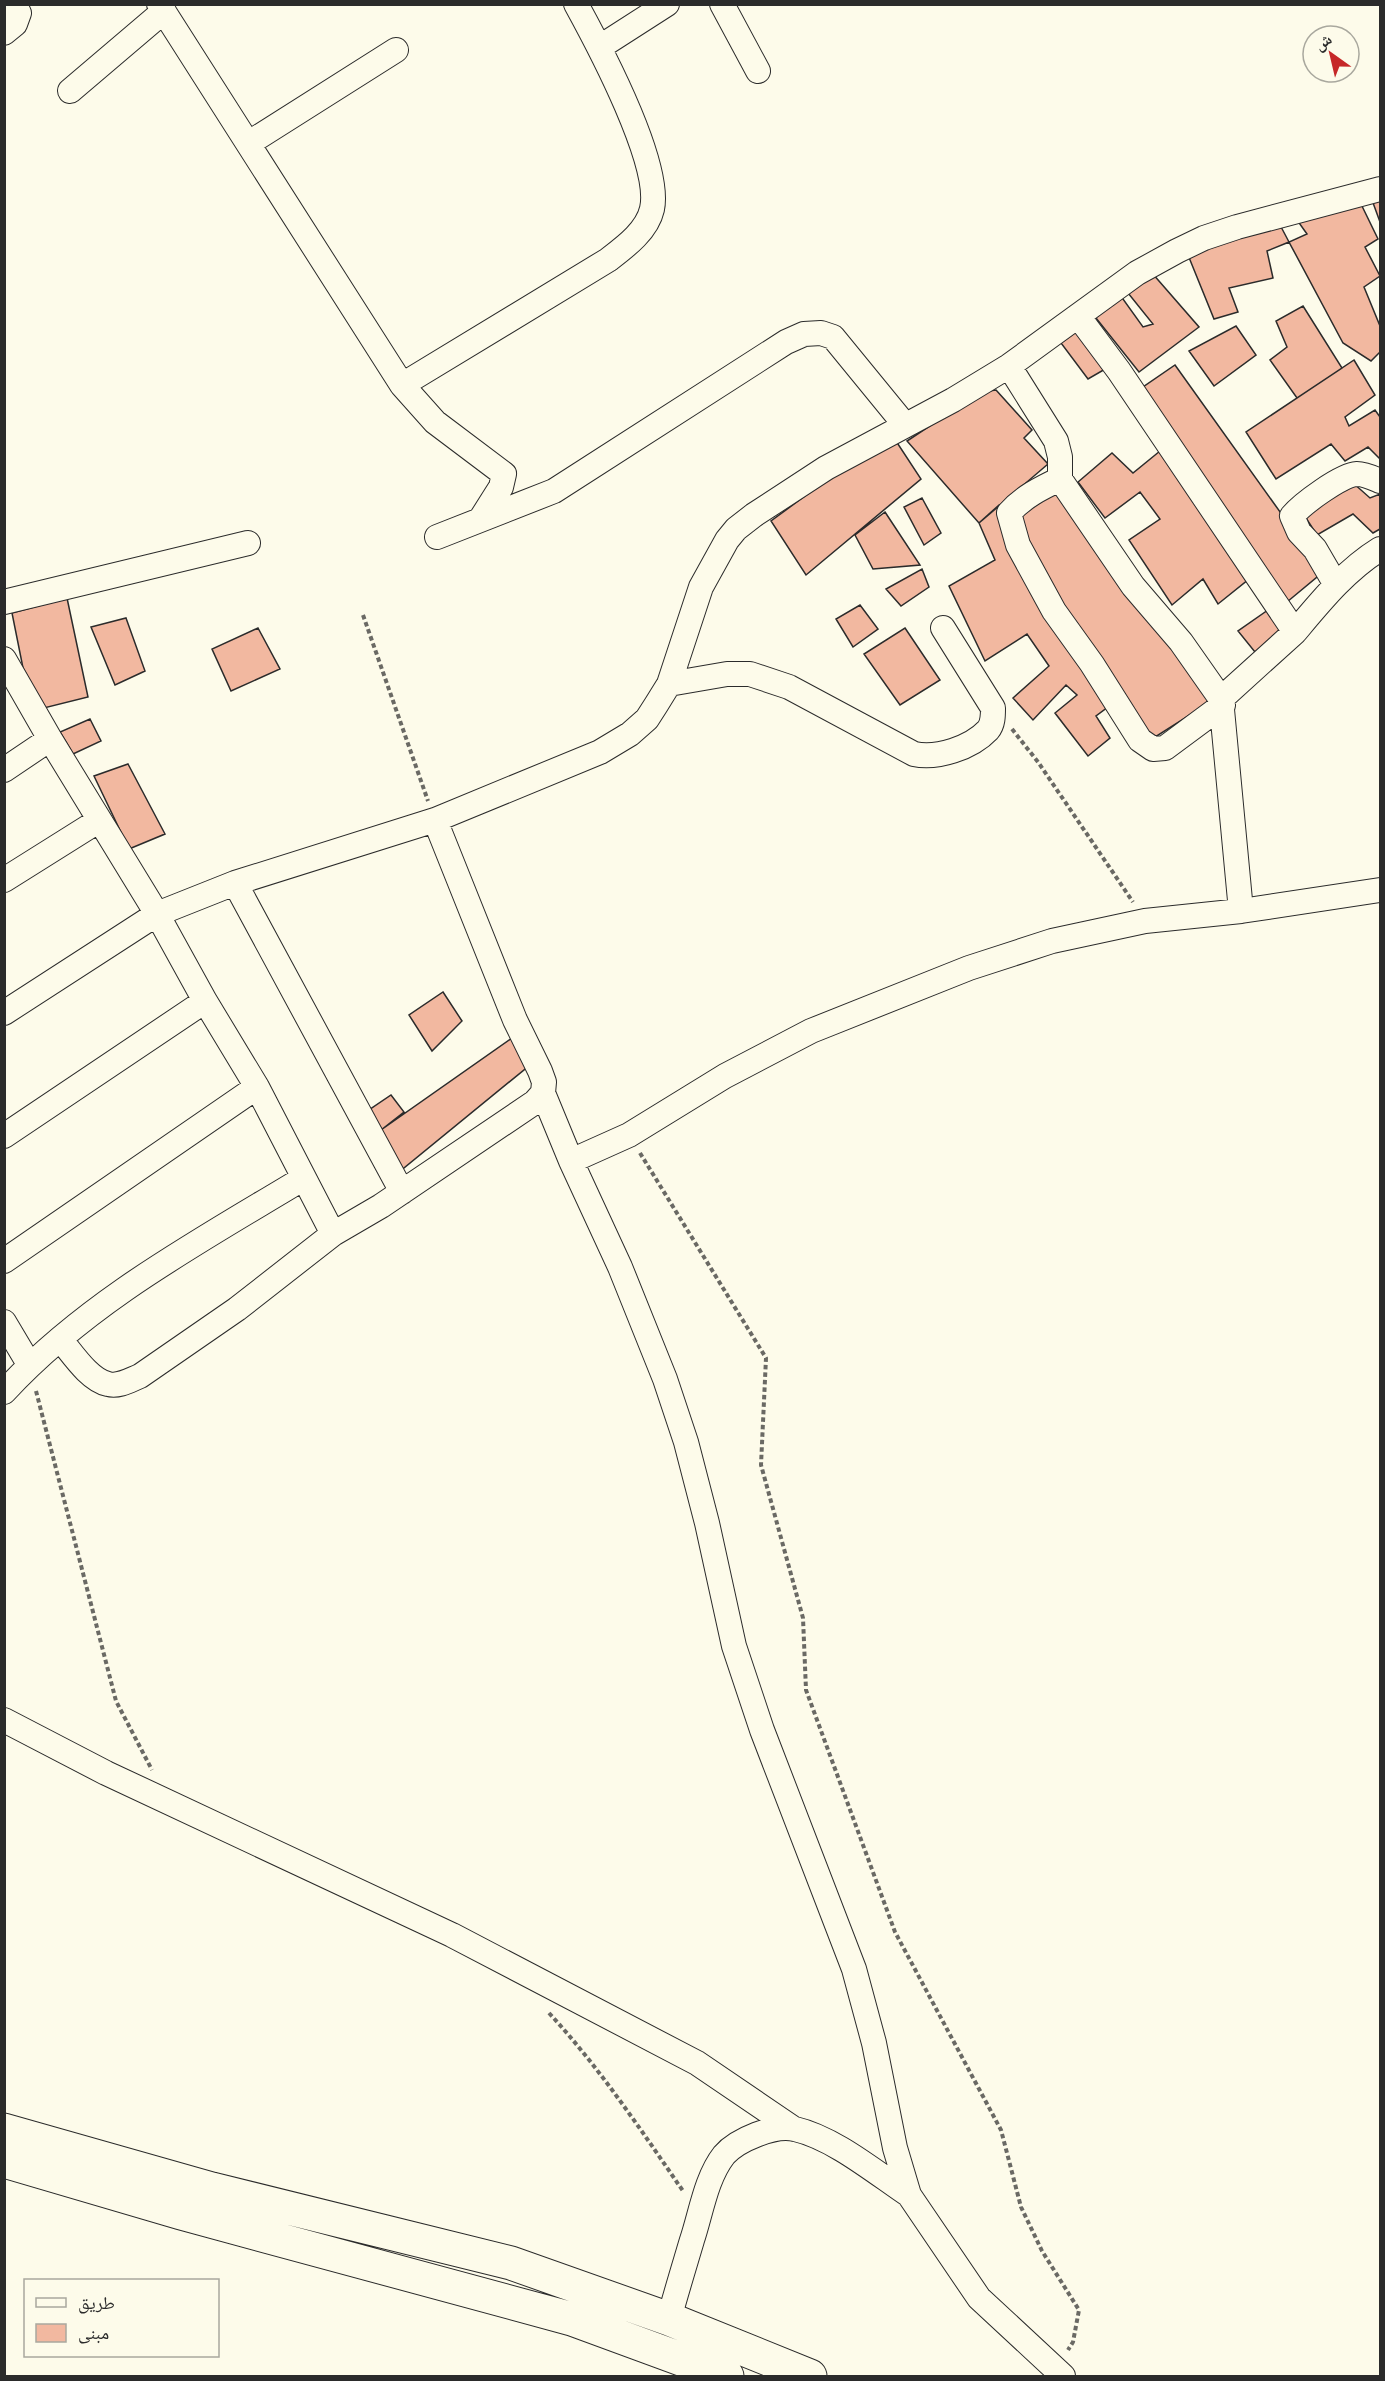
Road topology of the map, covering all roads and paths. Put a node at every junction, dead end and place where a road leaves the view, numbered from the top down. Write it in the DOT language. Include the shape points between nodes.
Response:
graph roads {
  1 [pos="14,4"];
  2 [pos="576,4"];
  3 [pos="667,4"];
  4 [pos="722,4"];
  5 [pos="162,8"];
  6 [pos="4,33"];
  7 [pos="600,47"];
  8 [pos="396,50"];
  9 [pos="758,70"];
  10 [pos="70,91"];
  11 [pos="249,143"];
  12 [pos="1380,189"];
  13 [pos="1078,316"];
  14 [pos="1009,366"];
  15 [pos="402,385"];
  16 [pos="905,425"];
  17 [pos="1060,479"];
  18 [pos="1380,481"];
  19 [pos="482,517"];
  20 [pos="437,537"];
  21 [pos="248,543"];
  22 [pos="1380,549"];
  23 [pos="1335,585"];
  24 [pos="4,602"];
  25 [pos="363,615"];
  26 [pos="943,628"];
  27 [pos="1295,632"];
  28 [pos="6,665"];
  29 [pos="669,684"];
  30 [pos="1222,702"];
  31 [pos="993,708"];
  32 [pos="50,739"];
  33 [pos="4,770"];
  34 [pos="435,820"];
  35 [pos="98,821"];
  36 [pos="4,880"];
  37 [pos="236,883"];
  38 [pos="1380,890"];
  39 [pos="1241,911"];
  40 [pos="157,914"];
  41 [pos="1145,921"];
  42 [pos="205,1001"];
  43 [pos="4,1013"];
  44 [pos="258,1087"];
  45 [pos="543,1093"];
  46 [pos="629,1135"];
  47 [pos="4,1136"];
  48 [pos="571,1161"];
  49 [pos="304,1179"];
  50 [pos="402,1192"];
  51 [pos="333,1234"];
  52 [pos="4,1261"];
  53 [pos="4,1322"];
  54 [pos="60,1339"];
  55 [pos="29,1364"];
  56 [pos="7,1384"];
  57 [pos="4,1720"];
  58 [pos="170,1803"];
  59 [pos="546,2009"];
  60 [pos="794,2129"];
  61 [pos="4,2130"];
  62 [pos="4,2161"];
  63 [pos="909,2195"];
  64 [pos="699,2214"];
  65 [pos="669,2319"];
  66 [pos="1060,2374"];
  67 [pos="728,2376"];
  68 [pos="810,2376"];
  1 -- 6 [label="street" via="18,20"];
  2 -- 7 [label="street"];
  3 -- 7 [label="street"];
  4 -- 9 [label="street"];
  5 -- 10 [label="street"];
  5 -- 11 [label="street"];
  7 -- 15 [label="street" via="646,161 653,193 652,210 644,224 631,242 608,260"];
  8 -- 11 [label="street"];
  11 -- 15 [label="street"];
  12 -- 13 [label="street" via="1204,238 1137,273"];
  13 -- 14 [label="street"];
  13 -- 27 [label="street"];
  14 -- 16 [label="street"];
  14 -- 17 [label="street" via="1056,441"];
  15 -- 19 [label="street" via="435,422 504,474 501,487"];
  16 -- 19 [label="street" via="833,337 804,334 741,370 554,491"];
  16 -- 29 [label="street" via="825,468 736,529 701,587"];
  17 -- 30 [label="street" via="1133,586 1181,642"];
  17 -- 30 [label="street" via="1015,505 1009,513 1012,530 1053,611 1140,740 1153,749 1165,748"];
  18 -- 23 [label="street" via="1356,474 1346,477 1292,516"];
  19 -- 20 [label="street"];
  21 -- 24 [label="street"];
  22 -- 23 [label="street"];
  23 -- 27 [label="street"];
  25 -- 34 [label="path"];
  26 -- 31 [label="street"];
  27 -- 30 [label="street"];
  28 -- 32 [label="street"];
  29 -- 31 [label="street" via="750,674 789,687 914,754 927,757 969,743 988,731"];
  29 -- 34 [label="street" via="647,719 600,752"];
  30 -- 39 [label="street"];
  31 -- 41 [label="path" via="1038,762"];
  32 -- 33 [label="street"];
  32 -- 35 [label="street"];
  34 -- 37 [label="street"];
  34 -- 45 [label="street" via="515,1020 540,1071"];
  35 -- 36 [label="street"];
  35 -- 40 [label="street"];
  37 -- 40 [label="street"];
  37 -- 50 [label="street"];
  38 -- 39 [label="street"];
  39 -- 41 [label="street"];
  40 -- 42 [label="street"];
  40 -- 43 [label="street"];
  41 -- 46 [label="street" via="1052,940 969,968 811,1031 725,1076"];
  42 -- 44 [label="street"];
  42 -- 47 [label="street"];
  44 -- 49 [label="street"];
  44 -- 52 [label="street"];
  45 -- 48 [label="street"];
  45 -- 50 [label="street" via="502,1126"];
  46 -- 48 [label="street"];
  46 -- 66 [label="path" via="766,1358 761,1465 803,1618 806,1690 895,1932 1001,2130 1021,2207 1042,2251 1079,2310 1073,2342"];
  48 -- 63 [label="street" via="620,1267 687,1442 734,1646 762,1730 854,1969"];
  49 -- 51 [label="street"];
  49 -- 54 [label="street" via="111,1299"];
  50 -- 51 [label="street"];
  51 -- 54 [label="street" via="237,1309 124,1383 100,1381"];
  53 -- 55 [label="street"];
  54 -- 55 [label="street"];
  55 -- 56 [label="street"];
  55 -- 58 [label="path" via="116,1701"];
  57 -- 58 [label="street"];
  58 -- 60 [label="street" via="452,1935 676,2052"];
  59 -- 64 [label="path" via="634,2120"];
  60 -- 63 [label="street" via="832,2144"];
  60 -- 64 [label="street" via="770,2130 725,2155"];
  61 -- 65 [label="highway" via="212,2189 511,2264"];
  62 -- 67 [label="highway" via="572,2319"];
  63 -- 66 [label="street" via="979,2298"];
  64 -- 65 [label="street"];
  65 -- 68 [label="highway"];
}
